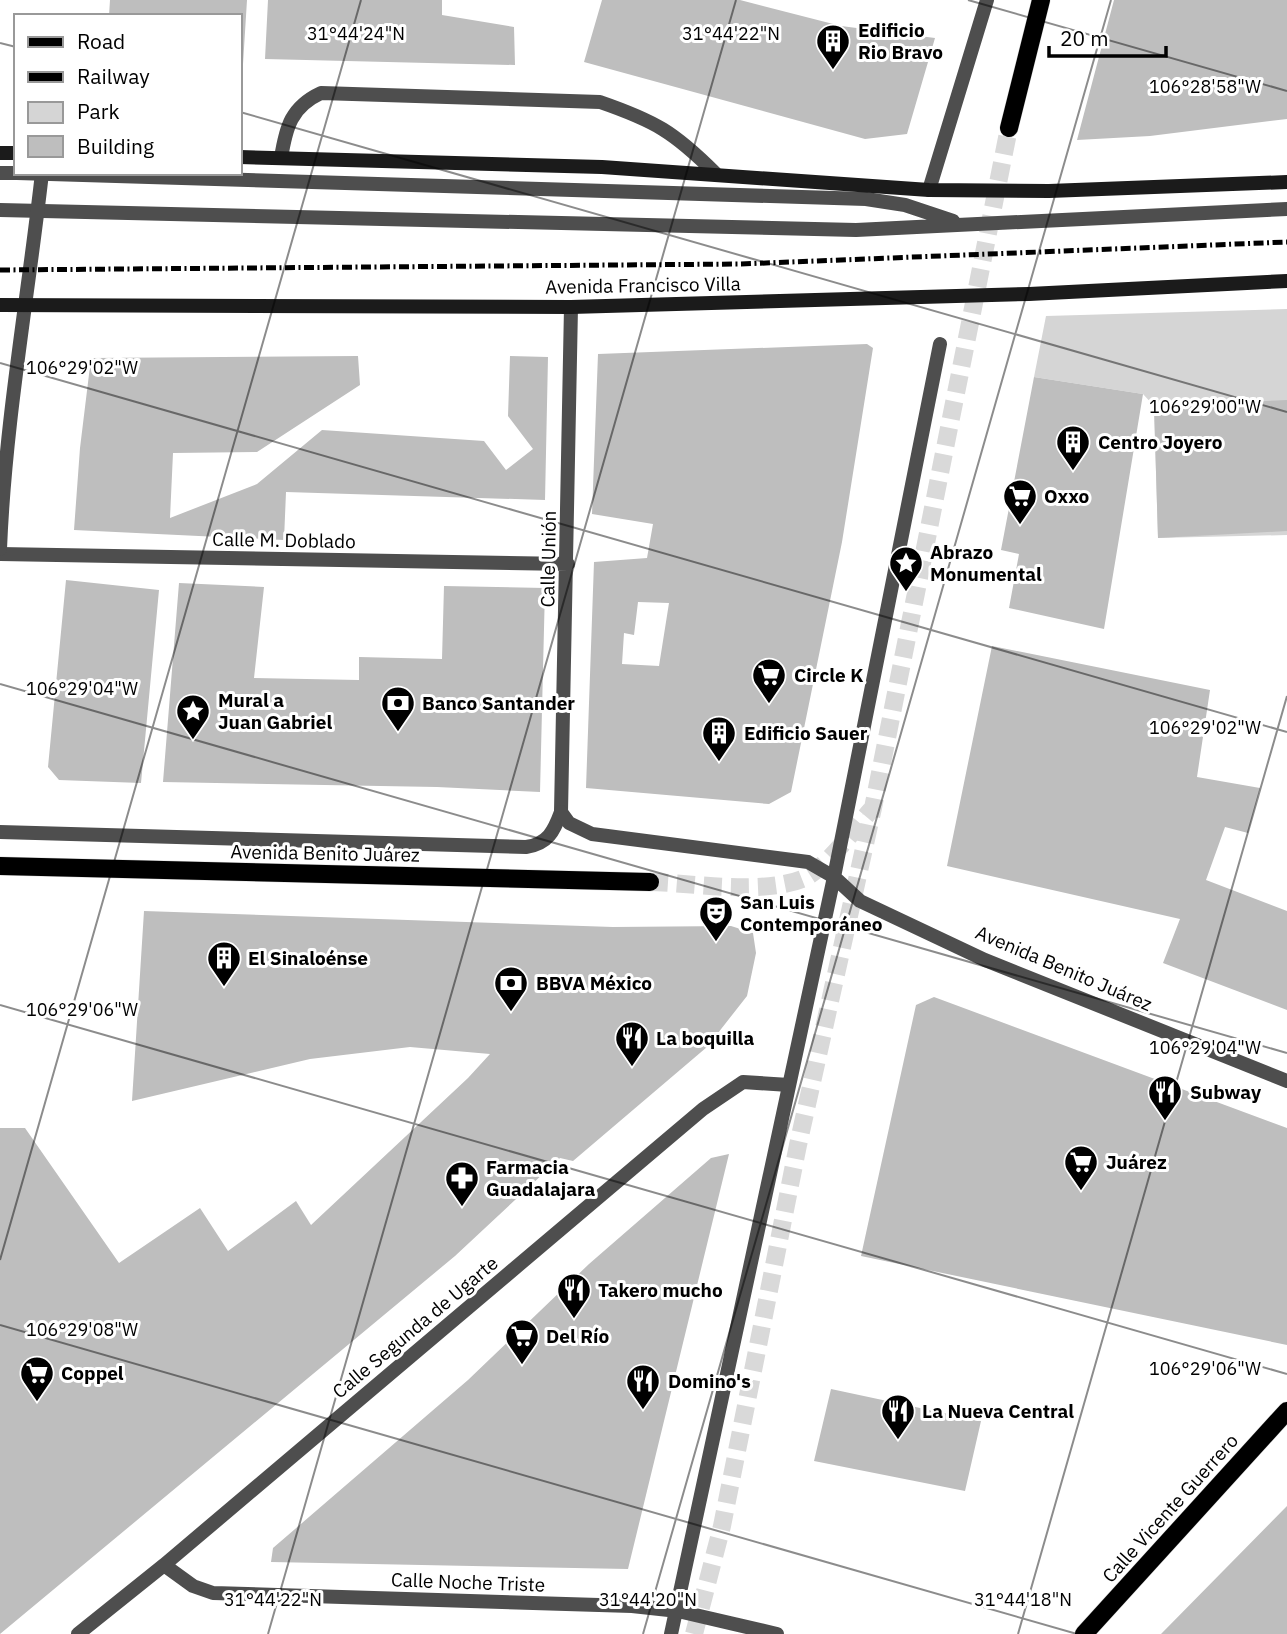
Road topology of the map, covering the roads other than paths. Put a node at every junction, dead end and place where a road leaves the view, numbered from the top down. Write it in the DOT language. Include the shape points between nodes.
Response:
graph roads {
  1 [pos="987,0"];
  2 [pos="1041,0"];
  3 [pos="1009,128"];
  4 [pos="242,157"];
  5 [pos="281,158"];
  6 [pos="715,173"];
  7 [pos="42,175"];
  8 [pos="75,175"];
  9 [pos="1287,182"];
  10 [pos="929,190"];
  11 [pos="1287,209"];
  12 [pos="0,210"];
  13 [pos="38,212"];
  14 [pos="961,224"];
  15 [pos="1287,281"];
  16 [pos="0,305"];
  17 [pos="23,306"];
  18 [pos="571,307"];
  19 [pos="940,344"];
  20 [pos="1,500"];
  21 [pos="0,548"];
  22 [pos="0,554"];
  23 [pos="568,565"];
  24 [pos="561,812"];
  25 [pos="0,832"];
  26 [pos="0,866"];
  27 [pos="834,877"];
  28 [pos="650,882"];
  29 [pos="1287,1081"];
  30 [pos="789,1085"];
  31 [pos="1287,1410"];
  32 [pos="164,1565"];
  33 [pos="678,1611"];
  34 [pos="78,1634"];
  35 [pos="671,1634"];
  36 [pos="777,1634"];
  37 [pos="1084,1634"];
  1 -- 10 [label="street"];
  2 -- 3 [label="main road"];
  4 -- 5 [label="main road"];
  5 -- 6 [label="main road"];
  5 -- 6 [label="street" via="285,131 302,102 321,93 600,102 640,116 678,137"];
  6 -- 10 [label="main road"];
  7 -- 13 [label="street"];
  8 -- 14 [label="street" via="866,199 905,205"];
  9 -- 10 [label="main road" via="1049,191"];
  11 -- 14 [label="street"];
  12 -- 13 [label="street"];
  13 -- 14 [label="street" via="856,230"];
  13 -- 17 [label="street"];
  15 -- 18 [label="main road, Avenida Francisco Villa" via="1029,295"];
  16 -- 17 [label="main road, Avenida Francisco Villa"];
  17 -- 18 [label="main road, Avenida Francisco Villa"];
  17 -- 20 [label="street"];
  18 -- 23 [label="street, Calle Unión"];
  19 -- 27 [label="street"];
  20 -- 21 [label="street"];
  22 -- 23 [label="street, Calle M. Doblado"];
  23 -- 24 [label="street, Calle Unión"];
  24 -- 25 [label="street" via="554,833 538,845 526,847"];
  24 -- 27 [label="street, Avenida Benito Juárez" via="569,823 592,834 798,859"];
  26 -- 28 [label="main road, Avenida Benito Juárez"];
  27 -- 29 [label="street, Avenida Benito Juárez" via="860,901 985,960"];
  27 -- 30 [label="street"];
  30 -- 32 [label="street, Calle Segunda de Ugarte" via="743,1082 703,1109"];
  30 -- 33 [label="street"];
  31 -- 37 [label="main road, Calle Vicente Guerrero"];
  32 -- 33 [label="street, Calle Noche Triste" via="193,1586 213,1593"];
  32 -- 34 [label="street, Calle Segunda de Ugarte"];
  33 -- 35 [label="street"];
  33 -- 36 [label="street, Calle Noche Triste"];
}
